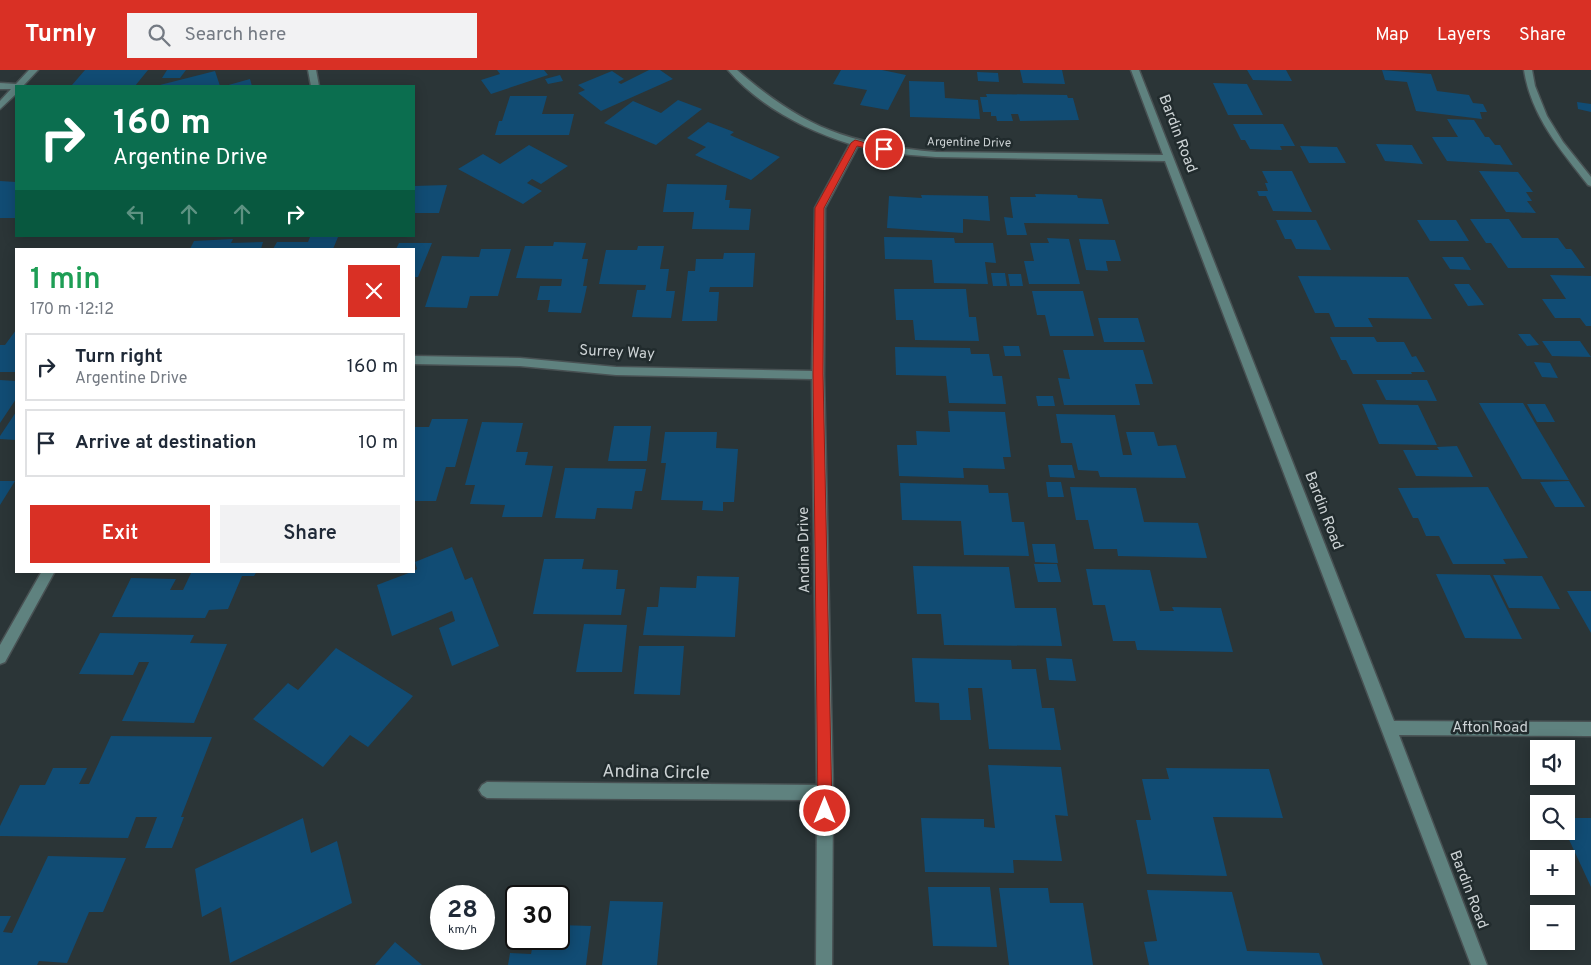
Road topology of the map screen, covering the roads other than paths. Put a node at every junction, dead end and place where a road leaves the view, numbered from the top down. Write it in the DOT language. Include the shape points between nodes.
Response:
graph roads {
  1 [pos="34,70"];
  2 [pos="312,70"];
  3 [pos="732,70"];
  4 [pos="1135,70"];
  5 [pos="1528,70"];
  6 [pos="19,85"];
  7 [pos="315,85"];
  8 [pos="0,86"];
  9 [pos="15,87"];
  10 [pos="15,89"];
  11 [pos="0,106"];
  12 [pos="855,143"];
  13 [pos="1168,158"];
  14 [pos="1591,183"];
  15 [pos="415,360"];
  16 [pos="818,374"];
  17 [pos="48,573"];
  18 [pos="0,658"];
  19 [pos="1390,728"];
  20 [pos="1591,729"];
  21 [pos="487,790"];
  22 [pos="825,794"];
  23 [pos="824,965"];
  24 [pos="1479,965"];
  1 -- 6 [label="street"];
  2 -- 7 [label="street"];
  3 -- 12 [label="street, Argentine Drive" via="783,113"];
  4 -- 13 [label="street, Bardin Road"];
  5 -- 14 [label="street" via="1531,93 1542,118"];
  8 -- 9 [label="street"];
  10 -- 11 [label="street"];
  12 -- 13 [label="street, Argentine Drive" via="946,156"];
  12 -- 16 [label="street, Andina Drive" via="820,208"];
  13 -- 19 [label="street, Bardin Road"];
  15 -- 16 [label="street, Surrey Way" via="520,362 616,371"];
  16 -- 22 [label="street, Andina Drive"];
  17 -- 18 [label="street"];
  19 -- 20 [label="street, Afton Road"];
  19 -- 24 [label="street, Bardin Road"];
  21 -- 22 [label="street, Andina Circle"];
  22 -- 23 [label="street, Andina Drive"];
}
